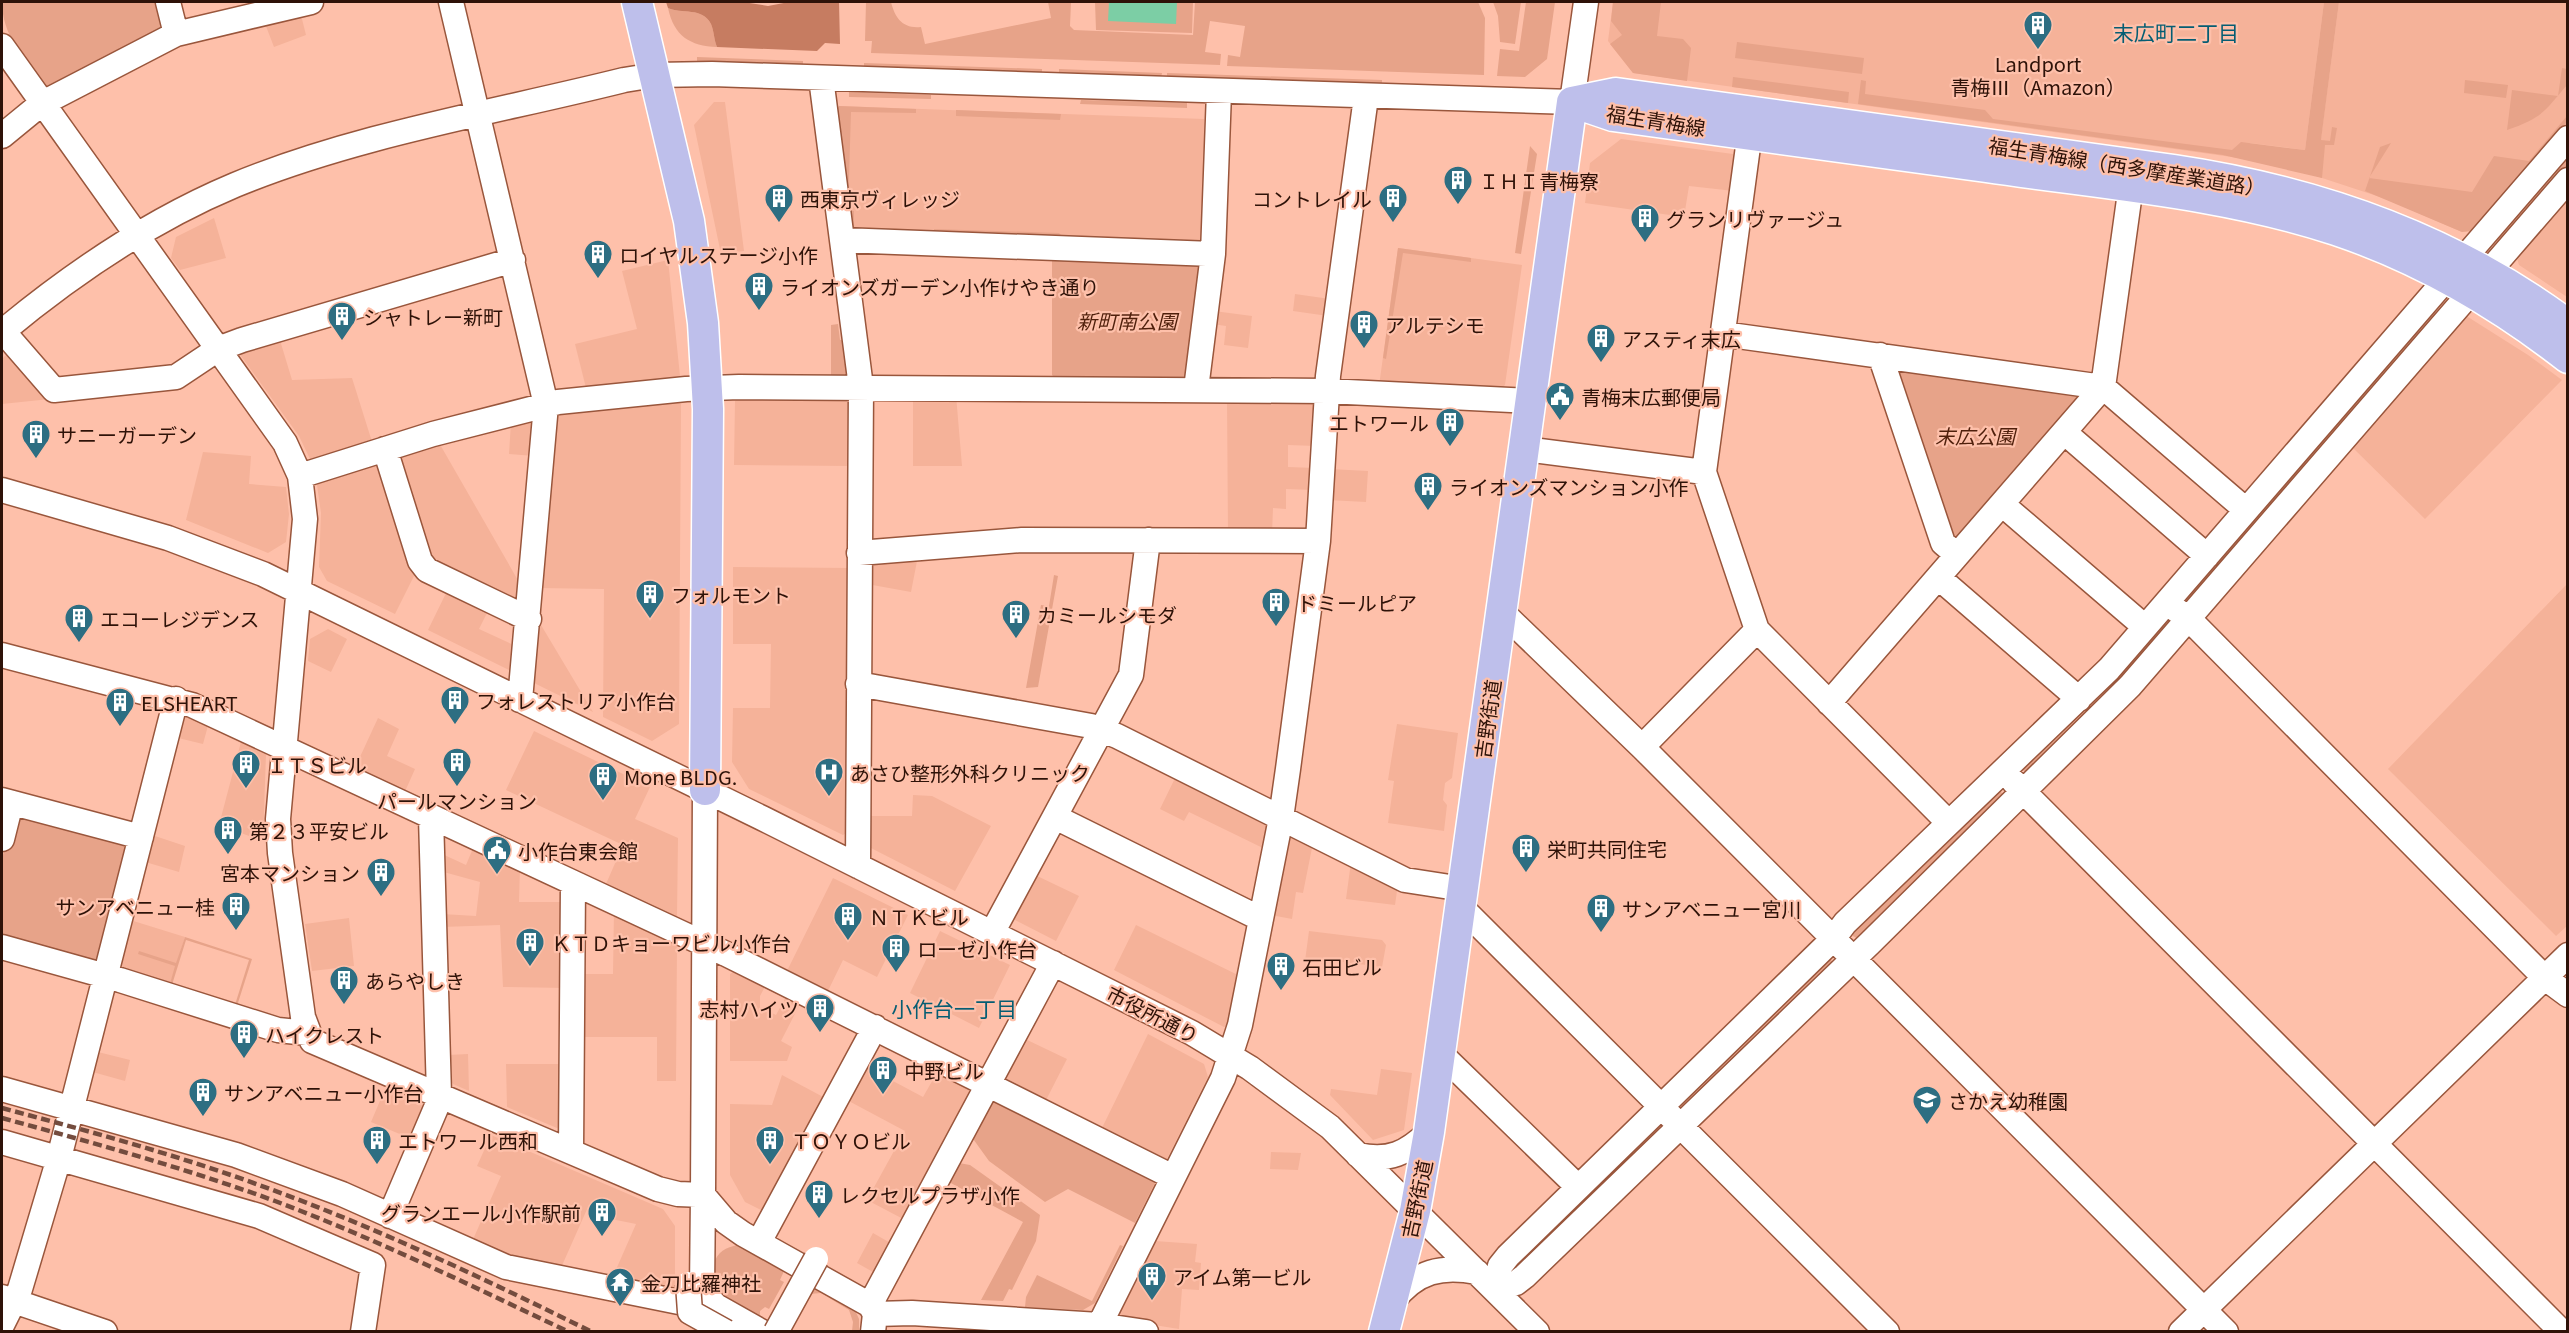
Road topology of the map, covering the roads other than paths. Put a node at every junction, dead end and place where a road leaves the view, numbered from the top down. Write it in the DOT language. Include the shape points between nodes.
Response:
graph roads {
  1 [pos="168,2"];
  2 [pos="306,2"];
  3 [pos="451,2"];
  4 [pos="637,2"];
  5 [pos="1586,2"];
  6 [pos="176,34"];
  7 [pos="2,46"];
  8 [pos="655,75"];
  9 [pos="821,78"];
  10 [pos="1219,92"];
  11 [pos="1366,97"];
  12 [pos="1572,102"];
  13 [pos="41,104"];
  14 [pos="478,115"];
  15 [pos="1751,123"];
  16 [pos="1845,132"];
  17 [pos="2,136"];
  18 [pos="2568,138"];
  19 [pos="1942,149"];
  20 [pos="2132,176"];
  21 [pos="2568,180"];
  22 [pos="135,235"];
  23 [pos="842,240"];
  24 [pos="1213,254"];
  25 [pos="513,260"];
  26 [pos="2466,276"];
  27 [pos="2568,325"];
  28 [pos="2,331"];
  29 [pos="1724,334"];
  30 [pos="218,349"];
  31 [pos="1880,355"];
  32 [pos="2568,358"];
  33 [pos="861,387"];
  34 [pos="2103,387"];
  35 [pos="708,388"];
  36 [pos="1196,389"];
  37 [pos="1326,391"];
  38 [pos="1531,401"];
  39 [pos="546,405"];
  40 [pos="2064,432"];
  41 [pos="385,449"];
  42 [pos="1524,449"];
  43 [pos="1704,472"];
  44 [pos="300,476"];
  45 [pos="2,490"];
  46 [pos="2003,505"];
  47 [pos="2246,510"];
  48 [pos="1148,540"];
  49 [pos="1318,541"];
  50 [pos="860,553"];
  51 [pos="1957,555"];
  52 [pos="2207,556"];
  53 [pos="1939,578"];
  54 [pos="298,591"];
  55 [pos="2166,603"];
  56 [pos="1502,612"];
  57 [pos="529,619"];
  58 [pos="2188,619"];
  59 [pos="2145,627"];
  60 [pos="1757,630"];
  61 [pos="2,655"];
  62 [pos="858,684"];
  63 [pos="176,699"];
  64 [pos="2079,699"];
  65 [pos="520,700"];
  66 [pos="1829,703"];
  67 [pos="1103,730"];
  68 [pos="1642,747"];
  69 [pos="284,749"];
  70 [pos="2004,772"];
  71 [pos="705,790"];
  72 [pos="2025,792"];
  73 [pos="6,802"];
  74 [pos="431,818"];
  75 [pos="1055,818"];
  76 [pos="1281,818"];
  77 [pos="1948,822"];
  78 [pos="141,837"];
  79 [pos="2,839"];
  80 [pos="858,866"];
  81 [pos="573,883"];
  82 [pos="1462,898"];
  83 [pos="1261,919"];
  84 [pos="992,933"];
  85 [pos="1833,939"];
  86 [pos="704,944"];
  87 [pos="2,947"];
  88 [pos="2568,956"];
  89 [pos="1852,958"];
  90 [pos="1053,963"];
  91 [pos="105,976"];
  92 [pos="2545,978"];
  93 [pos="2568,995"];
  94 [pos="874,1027"];
  95 [pos="307,1033"];
  96 [pos="1441,1054"];
  97 [pos="1232,1056"];
  98 [pos="989,1086"];
  99 [pos="2,1089"];
  100 [pos="439,1095"];
  101 [pos="1662,1106"];
  102 [pos="72,1109"];
  103 [pos="1681,1124"];
  104 [pos="1429,1132"];
  105 [pos="2,1142"];
  106 [pos="2375,1144"];
  107 [pos="571,1151"];
  108 [pos="1358,1155"];
  109 [pos="59,1158"];
  110 [pos="1173,1177"];
  111 [pos="1578,1187"];
  112 [pos="703,1195"];
  113 [pos="1415,1211"];
  114 [pos="390,1216"];
  115 [pos="751,1238"];
  116 [pos="703,1256"];
  117 [pos="816,1259"];
  118 [pos="1486,1280"];
  119 [pos="695,1287"];
  120 [pos="8,1300"];
  121 [pos="1393,1300"];
  122 [pos="2204,1310"];
  123 [pos="873,1317"];
  124 [pos="2,1324"];
  125 [pos="1097,1328"];
  126 [pos="105,1332"];
  127 [pos="363,1332"];
  128 [pos="726,1332"];
  129 [pos="762,1332"];
  130 [pos="776,1332"];
  131 [pos="1146,1332"];
  132 [pos="1384,1332"];
  133 [pos="1537,1332"];
  134 [pos="1887,1332"];
  135 [pos="2181,1332"];
  136 [pos="2226,1332"];
  137 [pos="2562,1332"];
  1 -- 6 [label="street"];
  2 -- 6 [label="street"];
  3 -- 14 [label="street"];
  4 -- 8 [label="main road"];
  5 -- 12 [label="street"];
  6 -- 13 [label="street"];
  7 -- 13 [label="street"];
  8 -- 9 [label="street"];
  8 -- 14 [label="street"];
  8 -- 35 [label="main road" via="694,250"];
  9 -- 10 [label="street"];
  9 -- 23 [label="street"];
  10 -- 11 [label="street"];
  10 -- 24 [label="street"];
  11 -- 12 [label="street"];
  11 -- 37 [label="street"];
  12 -- 15 [label="main road, 福生青梅線" via="1616,93"];
  12 -- 38 [label="main road, 吉野街道"];
  13 -- 17 [label="street"];
  13 -- 22 [label="street"];
  14 -- 22 [label="street" via="288,165 210,196"];
  14 -- 25 [label="street"];
  15 -- 16 [label="main road, 福生青梅線"];
  15 -- 29 [label="street"];
  16 -- 19 [label="main road, 福生青梅線（西多摩産業道路）"];
  18 -- 26 [label="street"];
  19 -- 20 [label="main road, 福生青梅線（西多摩産業道路）"];
  19 -- 20 [label="main road, 福生青梅線（西多摩産業道路）" via="2004,170"];
  20 -- 26 [label="main road, 福生青梅線（西多摩産業道路）" via="2333,230"];
  20 -- 34 [label="street"];
  21 -- 26 [label="street"];
  22 -- 28 [label="street"];
  22 -- 30 [label="street"];
  23 -- 24 [label="street"];
  23 -- 33 [label="street"];
  24 -- 36 [label="street"];
  25 -- 30 [label="street"];
  25 -- 39 [label="street"];
  26 -- 27 [label="main road, 福生青梅線（西多摩産業道路）"];
  26 -- 32 [label="main road, 福生青梅線（西多摩産業道路）"];
  26 -- 47 [label="street"];
  26 -- 58 [label="street"];
  28 -- 30 [label="street" via="54,390 176,378"];
  29 -- 31 [label="street"];
  29 -- 43 [label="street"];
  30 -- 44 [label="street" via="285,443"];
  31 -- 34 [label="street"];
  31 -- 51 [label="street" via="1943,543"];
  33 -- 35 [label="street"];
  33 -- 36 [label="street"];
  33 -- 50 [label="street"];
  34 -- 40 [label="street"];
  34 -- 47 [label="street"];
  35 -- 39 [label="street"];
  35 -- 71 [label="main road"];
  36 -- 37 [label="street"];
  37 -- 38 [label="street"];
  37 -- 49 [label="street"];
  38 -- 42 [label="main road, 吉野街道"];
  39 -- 41 [label="street"];
  39 -- 57 [label="street"];
  40 -- 46 [label="street"];
  40 -- 52 [label="street"];
  41 -- 44 [label="street"];
  41 -- 57 [label="street" via="420,561 427,570"];
  42 -- 43 [label="street"];
  42 -- 56 [label="main road, 吉野街道"];
  43 -- 60 [label="street"];
  44 -- 54 [label="street" via="305,510"];
  45 -- 54 [label="street, 市役所通り" via="177,541"];
  46 -- 51 [label="street"];
  46 -- 59 [label="street"];
  47 -- 52 [label="street"];
  48 -- 49 [label="street"];
  48 -- 50 [label="street" via="1022,540"];
  48 -- 67 [label="street" via="1131,675"];
  49 -- 76 [label="street"];
  50 -- 62 [label="street"];
  51 -- 53 [label="street"];
  52 -- 55 [label="street"];
  53 -- 64 [label="street"];
  53 -- 66 [label="street"];
  54 -- 65 [label="street, 市役所通り"];
  54 -- 69 [label="street"];
  55 -- 58 [label="street"];
  55 -- 59 [label="street"];
  56 -- 68 [label="street"];
  56 -- 82 [label="main road, 吉野街道"];
  57 -- 65 [label="street"];
  58 -- 72 [label="street" via="2130,686"];
  58 -- 92 [label="street"];
  59 -- 64 [label="street"];
  60 -- 66 [label="street"];
  60 -- 68 [label="street"];
  61 -- 63 [label="street"];
  62 -- 67 [label="street"];
  62 -- 80 [label="street"];
  63 -- 69 [label="street"];
  63 -- 78 [label="street"];
  64 -- 70 [label="street"];
  65 -- 71 [label="street, 市役所通り"];
  66 -- 77 [label="street"];
  67 -- 75 [label="street"];
  67 -- 76 [label="street"];
  68 -- 85 [label="street"];
  69 -- 74 [label="street"];
  69 -- 95 [label="street" via="279,843"];
  70 -- 72 [label="street"];
  70 -- 77 [label="street"];
  71 -- 80 [label="street, 市役所通り"];
  71 -- 86 [label="street"];
  72 -- 89 [label="street"];
  72 -- 106 [label="street"];
  73 -- 78 [label="street"];
  73 -- 79 [label="street"];
  74 -- 81 [label="street"];
  74 -- 100 [label="street"];
  75 -- 83 [label="street"];
  75 -- 84 [label="street"];
  76 -- 82 [label="street" via="1405,880"];
  76 -- 83 [label="street"];
  77 -- 85 [label="street"];
  78 -- 91 [label="street"];
  80 -- 84 [label="street, 市役所通り"];
  81 -- 86 [label="street"];
  81 -- 107 [label="street"];
  82 -- 96 [label="main road, 吉野街道"];
  82 -- 101 [label="street"];
  83 -- 97 [label="street"];
  84 -- 90 [label="street, 市役所通り"];
  85 -- 89 [label="street"];
  85 -- 101 [label="street"];
  86 -- 94 [label="street"];
  86 -- 112 [label="street"];
  87 -- 91 [label="street"];
  88 -- 92 [label="street"];
  89 -- 103 [label="street"];
  89 -- 122 [label="street"];
  90 -- 97 [label="street, 市役所通り"];
  90 -- 98 [label="street"];
  91 -- 95 [label="street" via="278,1030"];
  91 -- 102 [label="street"];
  92 -- 93 [label="street"];
  92 -- 106 [label="street"];
  94 -- 98 [label="street"];
  94 -- 115 [label="street"];
  95 -- 100 [label="street" via="318,1045"];
  96 -- 104 [label="main road, 吉野街道"];
  96 -- 111 [label="street"];
  97 -- 108 [label="street, 市役所通り" via="1317,1117"];
  97 -- 110 [label="street"];
  98 -- 110 [label="street"];
  98 -- 123 [label="street"];
  99 -- 102 [label="street"];
  100 -- 107 [label="street"];
  100 -- 114 [label="street"];
  101 -- 103 [label="street"];
  101 -- 111 [label="street"];
  102 -- 109 [label="street"];
  102 -- 114 [label="street" via="236,1155"];
  103 -- 118 [label="street" via="1526,1276 1516,1283"];
  103 -- 134 [label="street"];
  104 -- 108 [label="street" via="1412,1148 1395,1156"];
  104 -- 113 [label="main road, 吉野街道"];
  105 -- 109 [label="street"];
  106 -- 122 [label="street"];
  106 -- 137 [label="street"];
  107 -- 112 [label="street" via="658,1189"];
  108 -- 113 [label="street, 市役所通り"];
  109 -- 120 [label="street"];
  109 -- 127 [label="street" via="259,1216 373,1265"];
  110 -- 125 [label="street"];
  111 -- 118 [label="street"];
  112 -- 115 [label="street" via="726,1222"];
  112 -- 116 [label="street"];
  113 -- 118 [label="street, 市役所通り"];
  113 -- 121 [label="main road, 吉野街道"];
  114 -- 119 [label="street" via="517,1269 679,1302"];
  115 -- 116 [label="street" via="726,1237"];
  115 -- 123 [label="street"];
  116 -- 119 [label="street"];
  117 -- 130 [label="street, bridge"];
  118 -- 121 [label="street" via="1456,1268 1434,1270 1412,1281"];
  118 -- 133 [label="street, 市役所通り"];
  119 -- 128 [label="street, bridge" via="690,1312"];
  119 -- 129 [label="street" via="716,1306"];
  120 -- 124 [label="street"];
  120 -- 126 [label="street"];
  121 -- 132 [label="main road, 吉野街道"];
  122 -- 135 [label="street"];
  122 -- 136 [label="street"];
  123 -- 125 [label="street" via="912,1313"];
  125 -- 131 [label="street"];
}
